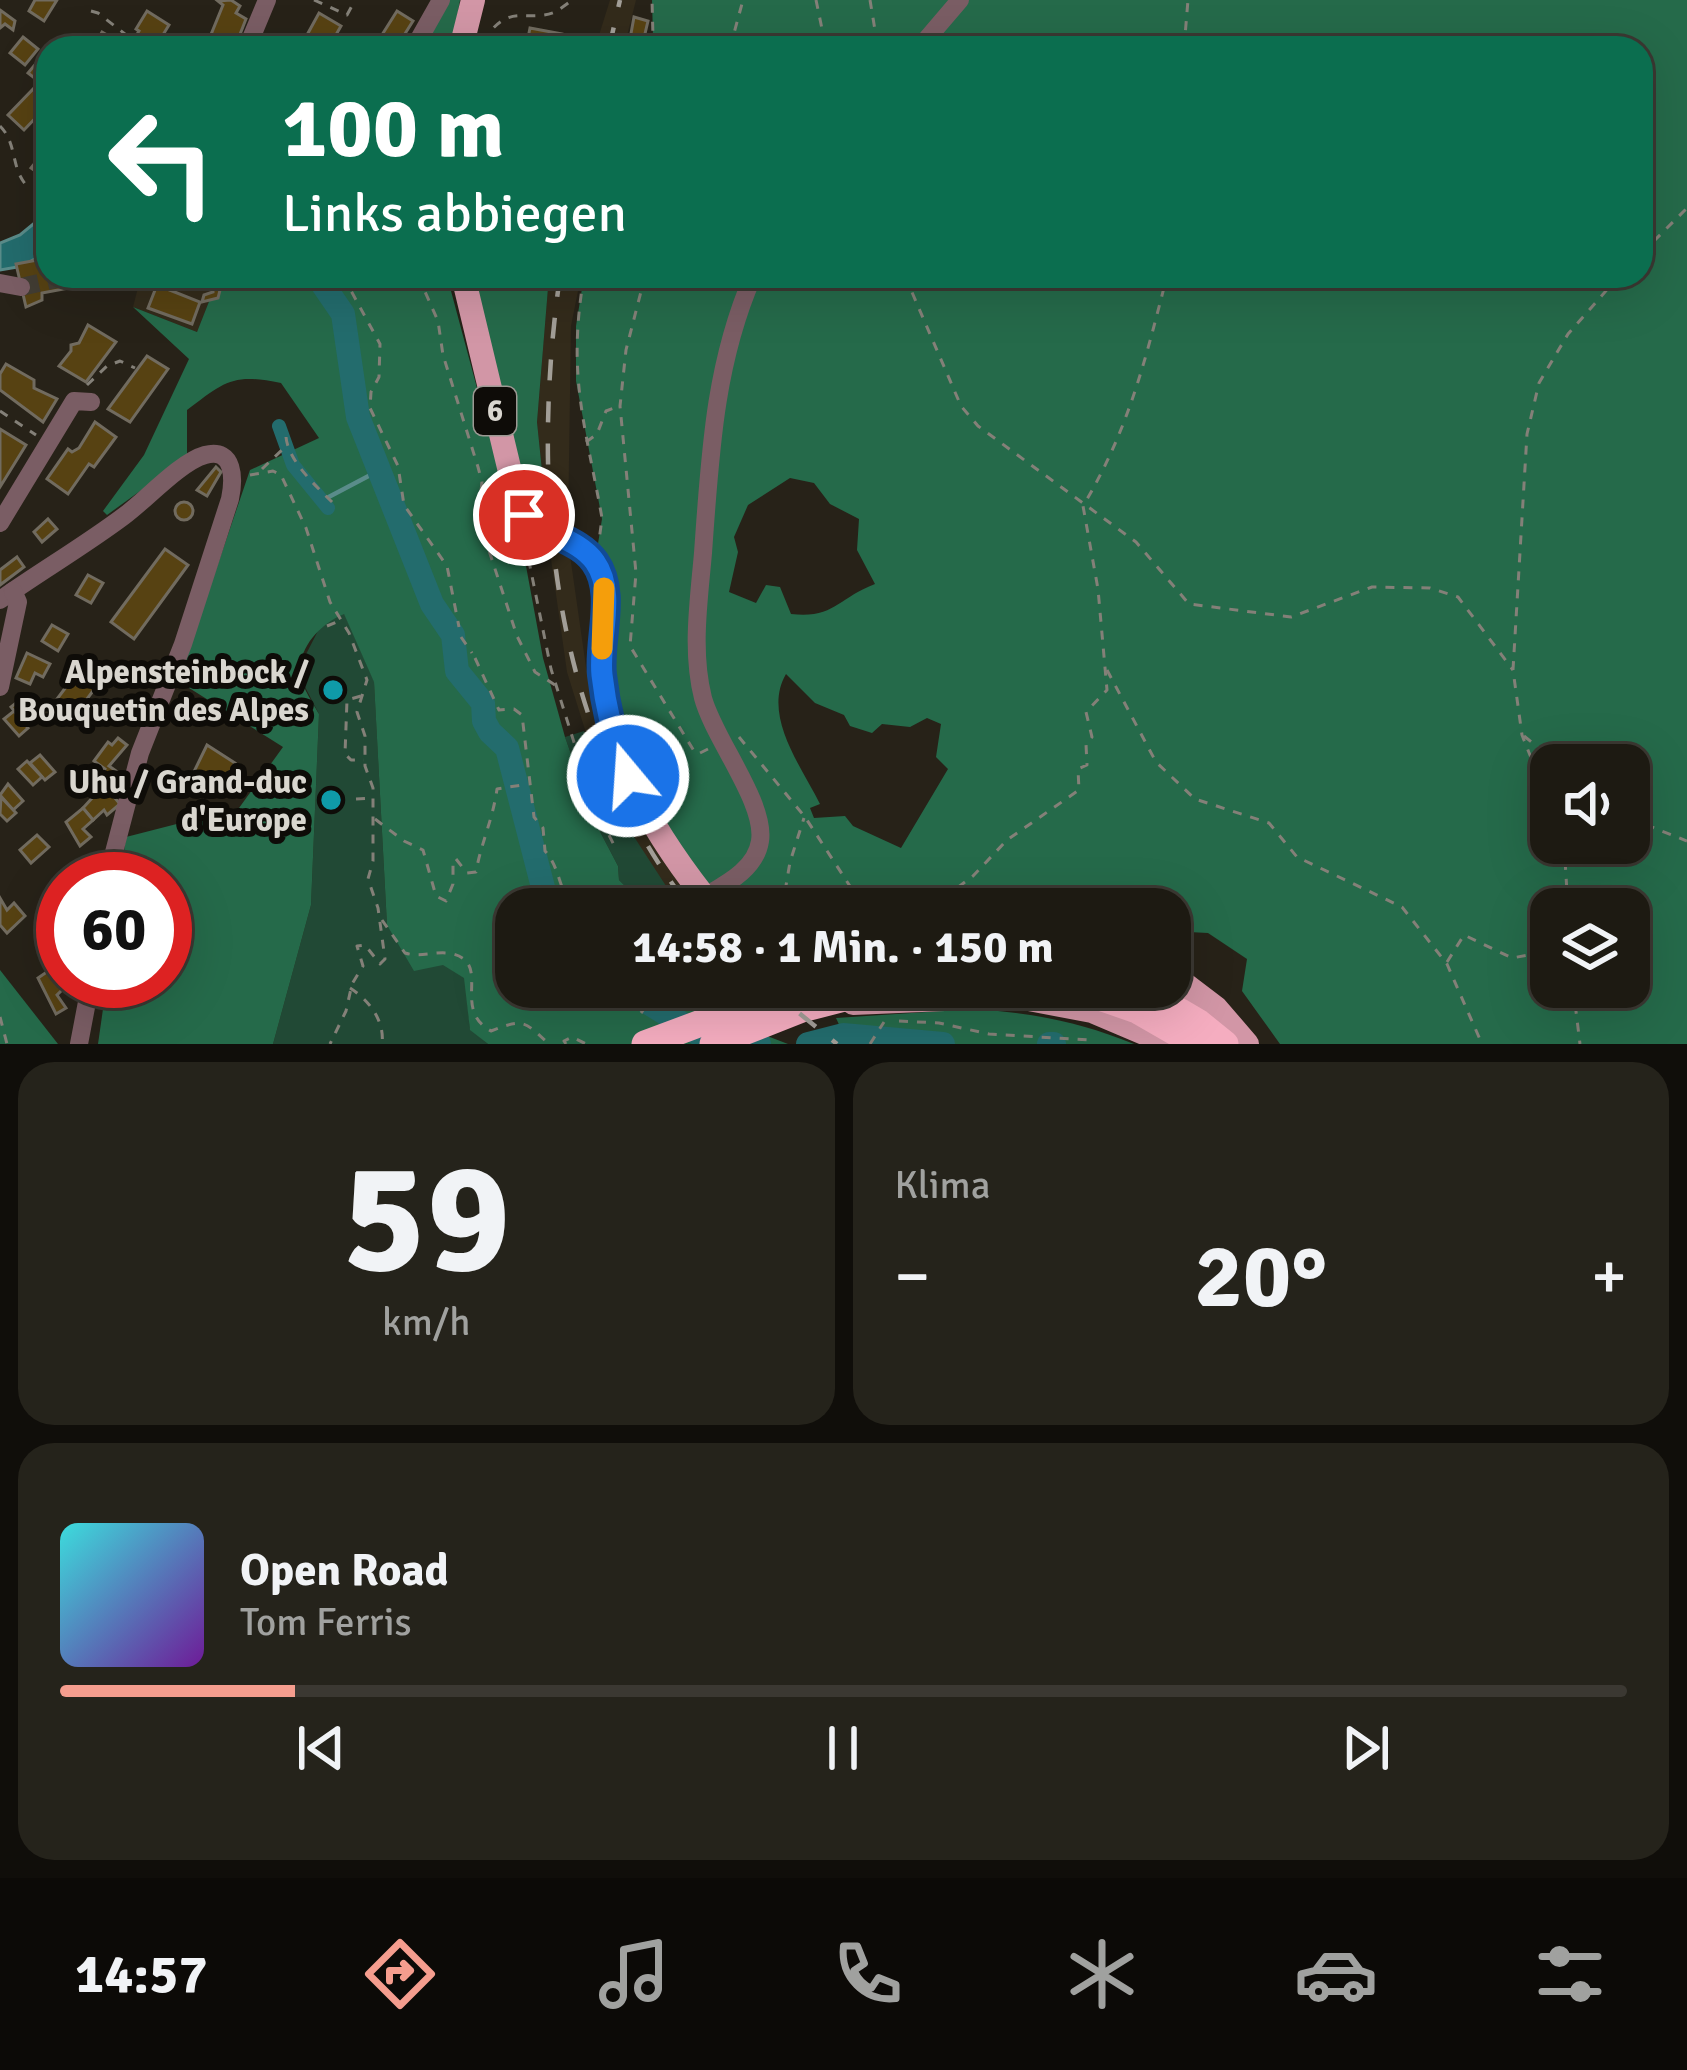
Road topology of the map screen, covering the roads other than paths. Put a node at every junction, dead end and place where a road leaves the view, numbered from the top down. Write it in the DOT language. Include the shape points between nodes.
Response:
graph roads {
  1 [pos="266,0"];
  2 [pos="441,0"];
  3 [pos="473,0"];
  4 [pos="960,0"];
  5 [pos="252,36"];
  6 [pos="420,36"];
  7 [pos="464,36"];
  8 [pos="929,36"];
  9 [pos="0,283"];
  10 [pos="20,287"];
  11 [pos="466,288"];
  12 [pos="748,288"];
  13 [pos="83,402"];
  14 [pos="0,523"];
  15 [pos="7,595"];
  16 [pos="0,687"];
  17 [pos="114,852"];
  18 [pos="699,888"];
  19 [pos="725,888"];
  20 [pos="1191,990"];
  21 [pos="86,1008"];
  22 [pos="740,1008"];
  23 [pos="806,1008"];
  24 [pos="1079,1008"];
  25 [pos="1131,1008"];
  26 [pos="1178,1008"];
  27 [pos="79,1044"];
  28 [pos="645,1044"];
  29 [pos="712,1044"];
  30 [pos="1170,1044"];
  31 [pos="1196,1044"];
  32 [pos="1225,1044"];
  33 [pos="1247,1044"];
  1 -- 5 [label="street"];
  2 -- 6 [label="street"];
  3 -- 7 [label="main road"];
  4 -- 8 [label="street"];
  9 -- 10 [label="street"];
  11 -- 18 [label="main road, 6" via="518,505 534,525 595,562 604,590 601,670 620,756"];
  12 -- 19 [label="street" via="717,390 698,616 702,692 729,738 761,835 747,868"];
  13 -- 14 [label="street" via="47,442"];
  15 -- 16 [label="street" via="18,602"];
  15 -- 17 [label="street" via="192,461 218,454 231,466 230,499 140,753"];
  20 -- 33 [label="main road"];
  21 -- 27 [label="street"];
  22 -- 28 [label="highway"];
  23 -- 29 [label="highway"];
  24 -- 30 [label="main road"];
  25 -- 31 [label="highway"];
  26 -- 32 [label="highway"];
}
